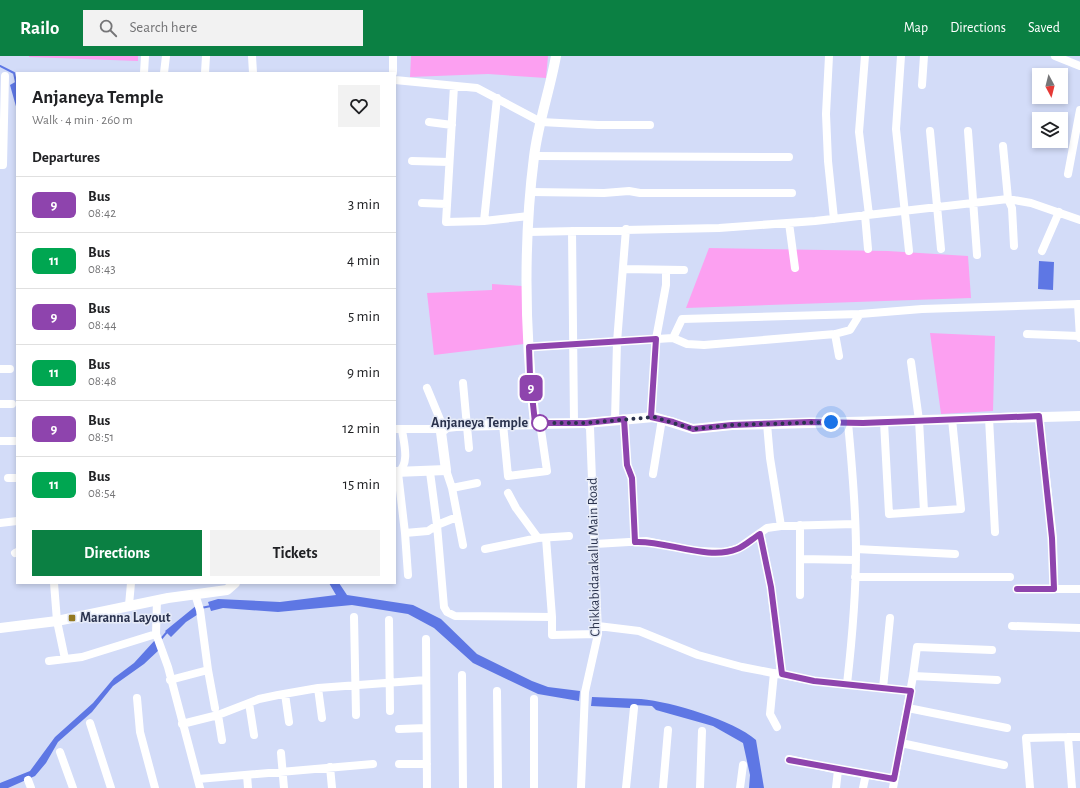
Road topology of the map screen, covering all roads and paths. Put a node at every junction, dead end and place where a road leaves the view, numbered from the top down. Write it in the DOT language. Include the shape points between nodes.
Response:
graph roads {
  1 [pos="146,56"];
  2 [pos="166,56"];
  3 [pos="206,56"];
  4 [pos="252,56"];
  5 [pos="393,56"];
  6 [pos="556,56"];
  7 [pos="829,56"];
  8 [pos="865,56"];
  9 [pos="901,56"];
  10 [pos="924,56"];
  11 [pos="1055,56"];
  12 [pos="1080,66"];
  13 [pos="144,72"];
  14 [pos="164,72"];
  15 [pos="205,72"];
  16 [pos="253,72"];
  17 [pos="393,72"];
  18 [pos="5,76"];
  19 [pos="396,80"];
  20 [pos="922,85"];
  21 [pos="454,86"];
  22 [pos="497,98"];
  23 [pos="1080,110"];
  24 [pos="429,122"];
  25 [pos="541,122"];
  26 [pos="452,125"];
  27 [pos="650,125"];
  28 [pos="930,131"];
  29 [pos="968,131"];
  30 [pos="1004,146"];
  31 [pos="534,156"];
  32 [pos="789,157"];
  33 [pos="412,161"];
  34 [pos="449,162"];
  35 [pos="0,165"];
  36 [pos="1068,174"];
  37 [pos="531,192"];
  38 [pos="792,193"];
  39 [pos="1008,199"];
  40 [pos="422,203"];
  41 [pos="972,203"];
  42 [pos="447,204"];
  43 [pos="938,207"];
  44 [pos="904,211"];
  45 [pos="1059,212"];
  46 [pos="867,215"];
  47 [pos="529,216"];
  48 [pos="834,218"];
  49 [pos="1080,220"];
  50 [pos="484,221"];
  51 [pos="789,223"];
  52 [pos="626,229"];
  53 [pos="572,231"];
  54 [pos="529,232"];
  55 [pos="1014,246"];
  56 [pos="868,249"];
  57 [pos="941,249"];
  58 [pos="909,251"];
  59 [pos="1042,251"];
  60 [pos="977,255"];
  61 [pos="795,268"];
  62 [pos="623,269"];
  63 [pos="666,270"];
  64 [pos="684,270"];
  65 [pos="1079,304"];
  66 [pos="860,314"];
  67 [pos="835,334"];
  68 [pos="1027,334"];
  69 [pos="1080,337"];
  70 [pos="673,338"];
  71 [pos="656,339"];
  72 [pos="617,342"];
  73 [pos="573,345"];
  74 [pos="529,347"];
  75 [pos="839,356"];
  76 [pos="911,362"];
  77 [pos="0,369"];
  78 [pos="10,369"];
  79 [pos="464,383"];
  80 [pos="427,388"];
  81 [pos="0,404"];
  82 [pos="12,404"];
  83 [pos="1039,416"];
  84 [pos="1080,416"];
  85 [pos="651,417"];
  86 [pos="989,418"];
  87 [pos="620,419"];
  88 [pos="662,419"];
  89 [pos="952,419"];
  90 [pos="919,420"];
  91 [pos="574,422"];
  92 [pos="884,422"];
  93 [pos="538,423"];
  94 [pos="586,423"];
  95 [pos="848,423"];
  96 [pos="504,424"];
  97 [pos="767,424"];
  98 [pos="469,426"];
  99 [pos="444,429"];
  100 [pos="398,430"];
  101 [pos="0,441"];
  102 [pos="15,441"];
  103 [pos="469,448"];
  104 [pos="446,470"];
  105 [pos="430,472"];
  106 [pos="396,473"];
  107 [pos="653,474"];
  108 [pos="477,483"];
  109 [pos="452,488"];
  110 [pos="508,493"];
  111 [pos="924,511"];
  112 [pos="457,517"];
  113 [pos="16,521"];
  114 [pos="0,523"];
  115 [pos="855,524"];
  116 [pos="437,525"];
  117 [pos="800,525"];
  118 [pos="781,526"];
  119 [pos="995,532"];
  120 [pos="405,534"];
  121 [pos="760,534"];
  122 [pos="569,536"];
  123 [pos="542,538"];
  124 [pos="635,542"];
  125 [pos="595,544"];
  126 [pos="463,546"];
  127 [pos="485,549"];
  128 [pos="856,549"];
  129 [pos="955,554"];
  130 [pos="800,559"];
  131 [pos="856,560"];
  132 [pos="408,575"];
  133 [pos="855,577"];
  134 [pos="1010,577"];
  135 [pos="54,584"];
  136 [pos="131,584"];
  137 [pos="234,584"];
  138 [pos="1017,589"];
  139 [pos="1054,589"];
  140 [pos="1080,589"];
  141 [pos="800,595"];
  142 [pos="157,600"];
  143 [pos="198,602"];
  144 [pos="129,605"];
  145 [pos="354,617"];
  146 [pos="552,617"];
  147 [pos="890,618"];
  148 [pos="389,620"];
  149 [pos="57,621"];
  150 [pos="1012,626"];
  151 [pos="0,628"];
  152 [pos="1080,628"];
  153 [pos="598,630"];
  154 [pos="158,638"];
  155 [pos="426,639"];
  156 [pos="992,650"];
  157 [pos="65,659"];
  158 [pos="49,661"];
  159 [pos="208,670"];
  160 [pos="778,673"];
  161 [pos="462,675"];
  162 [pos="913,676"];
  163 [pos="170,680"];
  164 [pos="426,680"];
  165 [pos="997,680"];
  166 [pos="389,682"];
  167 [pos="355,684"];
  168 [pos="847,684"];
  169 [pos="318,688"];
  170 [pos="883,688"];
  171 [pos="497,690"];
  172 [pos="911,691"];
  173 [pos="285,694"];
  174 [pos="137,698"];
  175 [pos="534,699"];
  176 [pos="248,703"];
  177 [pos="634,708"];
  178 [pos="908,708"];
  179 [pos="390,711"];
  180 [pos="216,712"];
  181 [pos="356,715"];
  182 [pos="322,718"];
  183 [pos="289,722"];
  184 [pos="90,723"];
  185 [pos="182,724"];
  186 [pos="777,727"];
  187 [pos="426,728"];
  188 [pos="1007,728"];
  189 [pos="398,729"];
  190 [pos="668,730"];
  191 [pos="702,731"];
  192 [pos="254,735"];
  193 [pos="1068,737"];
  194 [pos="1080,737"];
  195 [pos="222,740"];
  196 [pos="901,743"];
  197 [pos="60,752"];
  198 [pos="280,753"];
  199 [pos="789,760"];
  200 [pos="373,764"];
  201 [pos="399,764"];
  202 [pos="426,764"];
  203 [pos="1004,764"];
  204 [pos="743,765"];
  205 [pos="330,767"];
  206 [pos="838,770"];
  207 [pos="282,772"];
  208 [pos="866,774"];
  209 [pos="247,775"];
  210 [pos="198,778"];
  211 [pos="894,779"];
  212 [pos="73,788"];
  213 [pos="111,788"];
  214 [pos="155,788"];
  215 [pos="200,788"];
  216 [pos="248,788"];
  217 [pos="284,788"];
  218 [pos="332,788"];
  219 [pos="427,788"];
  220 [pos="463,788"];
  221 [pos="498,788"];
  222 [pos="534,788"];
  223 [pos="581,788"];
  224 [pos="626,788"];
  225 [pos="663,788"];
  226 [pos="700,788"];
  227 [pos="740,788"];
  228 [pos="836,788"];
  229 [pos="863,788"];
  230 [pos="893,788"];
  231 [pos="1030,788"];
  232 [pos="1072,788"];
  1 -- 13 [label="street"];
  2 -- 14 [label="street"];
  3 -- 15 [label="street"];
  4 -- 16 [label="street"];
  5 -- 17 [label="street"];
  6 -- 25 [label="street"];
  7 -- 48 [label="street" via="826,114"];
  8 -- 46 [label="street" via="859,132"];
  9 -- 44 [label="street" via="896,129"];
  10 -- 20 [label="street"];
  11 -- 12 [label="street"];
  18 -- 35 [label="street" via="3,165"];
  19 -- 21 [label="street"];
  21 -- 22 [label="street" via="477,88"];
  21 -- 26 [label="street"];
  22 -- 25 [label="street"];
  22 -- 50 [label="street"];
  23 -- 36 [label="street"];
  24 -- 26 [label="street"];
  25 -- 27 [label="street"];
  25 -- 31 [label="street"];
  26 -- 34 [label="street"];
  28 -- 43 [label="street"];
  29 -- 41 [label="street"];
  30 -- 39 [label="street"];
  31 -- 32 [label="street"];
  31 -- 37 [label="street"];
  33 -- 34 [label="street"];
  34 -- 42 [label="street"];
  37 -- 38 [label="street"];
  37 -- 47 [label="street"];
  39 -- 41 [label="street"];
  39 -- 45 [label="street"];
  39 -- 55 [label="street" via="1012,208"];
  40 -- 42 [label="street"];
  41 -- 43 [label="street"];
  41 -- 60 [label="street"];
  42 -- 50 [label="street" via="446,222"];
  43 -- 44 [label="street"];
  43 -- 57 [label="street"];
  44 -- 46 [label="street"];
  44 -- 58 [label="street"];
  45 -- 49 [label="street"];
  45 -- 59 [label="street"];
  46 -- 48 [label="street"];
  46 -- 56 [label="street"];
  47 -- 50 [label="street"];
  47 -- 54 [label="street"];
  48 -- 51 [label="street"];
  51 -- 52 [label="street" via="719,228"];
  51 -- 61 [label="street"];
  52 -- 53 [label="street"];
  52 -- 62 [label="street"];
  53 -- 54 [label="street"];
  53 -- 73 [label="street"];
  54 -- 74 [label="street"];
  62 -- 63 [label="street"];
  62 -- 72 [label="street"];
  63 -- 64 [label="street"];
  63 -- 71 [label="street" via="666,285"];
  65 -- 66 [label="street" via="922,308"];
  65 -- 69 [label="street"];
  66 -- 67 [label="street" via="850,330"];
  66 -- 70 [label="street" via="682,319"];
  67 -- 70 [label="street" via="704,345 687,344"];
  67 -- 75 [label="street"];
  68 -- 69 [label="street"];
  70 -- 71 [label="street"];
  71 -- 72 [label="street"];
  71 -- 85 [label="street"];
  72 -- 73 [label="street"];
  72 -- 87 [label="street"];
  73 -- 74 [label="street"];
  73 -- 91 [label="street"];
  74 -- 93 [label="street" via="530,376"];
  76 -- 90 [label="street"];
  77 -- 78 [label="street"];
  79 -- 98 [label="street"];
  80 -- 99 [label="street"];
  81 -- 82 [label="street"];
  83 -- 84 [label="street"];
  83 -- 86 [label="street"];
  83 -- 139 [label="street" via="1052,538"];
  85 -- 87 [label="street"];
  85 -- 88 [label="street"];
  86 -- 89 [label="street"];
  86 -- 119 [label="street"];
  87 -- 94 [label="street"];
  87 -- 124 [label="street" via="627,465 632,478"];
  88 -- 97 [label="street" via="693,429"];
  88 -- 107 [label="street"];
  89 -- 90 [label="street"];
  89 -- 111 [label="street" via="960,509"];
  90 -- 92 [label="street"];
  90 -- 111 [label="street"];
  91 -- 93 [label="street"];
  91 -- 94 [label="street"];
  92 -- 95 [label="street"];
  92 -- 111 [label="street" via="889,514"];
  93 -- 96 [label="street"];
  93 -- 96 [label="street" via="547,471 508,476"];
  94 -- 125 [label="street, Chikkabidarakallu Main Road" via="590,428"];
  95 -- 97 [label="street"];
  95 -- 115 [label="street"];
  96 -- 98 [label="street"];
  97 -- 118 [label="street"];
  98 -- 99 [label="street"];
  98 -- 103 [label="street"];
  99 -- 100 [label="street"];
  99 -- 104 [label="street" via="441,435"];
  100 -- 106 [label="street" via="405,458 404,468"];
  101 -- 102 [label="street"];
  104 -- 105 [label="street"];
  104 -- 109 [label="street"];
  105 -- 106 [label="street"];
  105 -- 116 [label="street"];
  106 -- 120 [label="street"];
  108 -- 109 [label="street"];
  109 -- 112 [label="street"];
  110 -- 123 [label="street" via="516,508"];
  112 -- 116 [label="street"];
  112 -- 126 [label="street"];
  113 -- 114 [label="street"];
  115 -- 117 [label="street"];
  115 -- 128 [label="street"];
  116 -- 120 [label="street" via="428,531"];
  116 -- 146 [label="street" via="444,607 447,612 455,616"];
  117 -- 118 [label="street"];
  117 -- 130 [label="street"];
  118 -- 121 [label="street" via="767,528"];
  120 -- 132 [label="street"];
  121 -- 124 [label="street" via="737,549 725,552 695,551 646,541"];
  121 -- 160 [label="street" via="771,587"];
  122 -- 123 [label="street"];
  123 -- 127 [label="street"];
  123 -- 146 [label="street"];
  124 -- 125 [label="street"];
  125 -- 153 [label="street, Chikkabidarakallu Main Road"];
  128 -- 129 [label="street"];
  128 -- 131 [label="street"];
  130 -- 131 [label="street"];
  130 -- 141 [label="street"];
  131 -- 133 [label="street"];
  133 -- 134 [label="street"];
  133 -- 168 [label="street"];
  135 -- 149 [label="street"];
  136 -- 144 [label="street"];
  137 -- 143 [label="street" via="227,590"];
  138 -- 139 [label="street"];
  139 -- 140 [label="street"];
  142 -- 143 [label="street"];
  142 -- 144 [label="street"];
  142 -- 154 [label="street"];
  143 -- 159 [label="street"];
  144 -- 149 [label="street"];
  145 -- 167 [label="street"];
  146 -- 153 [label="street" via="552,635"];
  147 -- 170 [label="street"];
  148 -- 166 [label="street"];
  149 -- 151 [label="street"];
  149 -- 157 [label="street"];
  150 -- 152 [label="street"];
  153 -- 160 [label="street" via="639,631 698,655 742,667"];
  153 -- 223 [label="street, Chikkabidarakallu Main Road" via="584,697"];
  154 -- 157 [label="street"];
  154 -- 163 [label="street"];
  155 -- 164 [label="street"];
  156 -- 162 [label="street" via="918,647"];
  157 -- 158 [label="street"];
  159 -- 163 [label="street"];
  159 -- 180 [label="street"];
  160 -- 168 [label="street" via="814,681"];
  160 -- 186 [label="street" via="770,714"];
  161 -- 220 [label="street"];
  162 -- 165 [label="street"];
  162 -- 172 [label="street"];
  163 -- 185 [label="street"];
  164 -- 166 [label="street"];
  164 -- 187 [label="street"];
  166 -- 167 [label="street"];
  166 -- 179 [label="street"];
  167 -- 169 [label="street"];
  167 -- 181 [label="street"];
  168 -- 170 [label="street"];
  169 -- 173 [label="street"];
  169 -- 182 [label="street"];
  170 -- 172 [label="street"];
  171 -- 221 [label="street"];
  172 -- 178 [label="street"];
  173 -- 176 [label="street"];
  173 -- 183 [label="street"];
  174 -- 214 [label="street" via="140,732"];
  175 -- 222 [label="street"];
  176 -- 180 [label="street"];
  176 -- 192 [label="street"];
  177 -- 224 [label="street"];
  178 -- 188 [label="street"];
  178 -- 196 [label="street"];
  180 -- 185 [label="street"];
  180 -- 195 [label="street"];
  184 -- 213 [label="street"];
  185 -- 210 [label="street"];
  187 -- 189 [label="street"];
  187 -- 202 [label="street"];
  190 -- 225 [label="street"];
  191 -- 226 [label="street"];
  193 -- 194 [label="street"];
  193 -- 231 [label="street" via="1026,738"];
  193 -- 232 [label="street"];
  196 -- 203 [label="street"];
  196 -- 211 [label="street"];
  197 -- 212 [label="street"];
  198 -- 207 [label="street"];
  199 -- 206 [label="street"];
  200 -- 205 [label="street"];
  201 -- 202 [label="street"];
  202 -- 219 [label="street"];
  204 -- 227 [label="street"];
  205 -- 207 [label="street"];
  205 -- 218 [label="street"];
  206 -- 208 [label="street"];
  206 -- 228 [label="street"];
  207 -- 209 [label="street"];
  207 -- 217 [label="street"];
  208 -- 211 [label="street"];
  208 -- 229 [label="street"];
  209 -- 210 [label="street"];
  209 -- 216 [label="street"];
  210 -- 215 [label="street"];
  211 -- 230 [label="street"];
}
